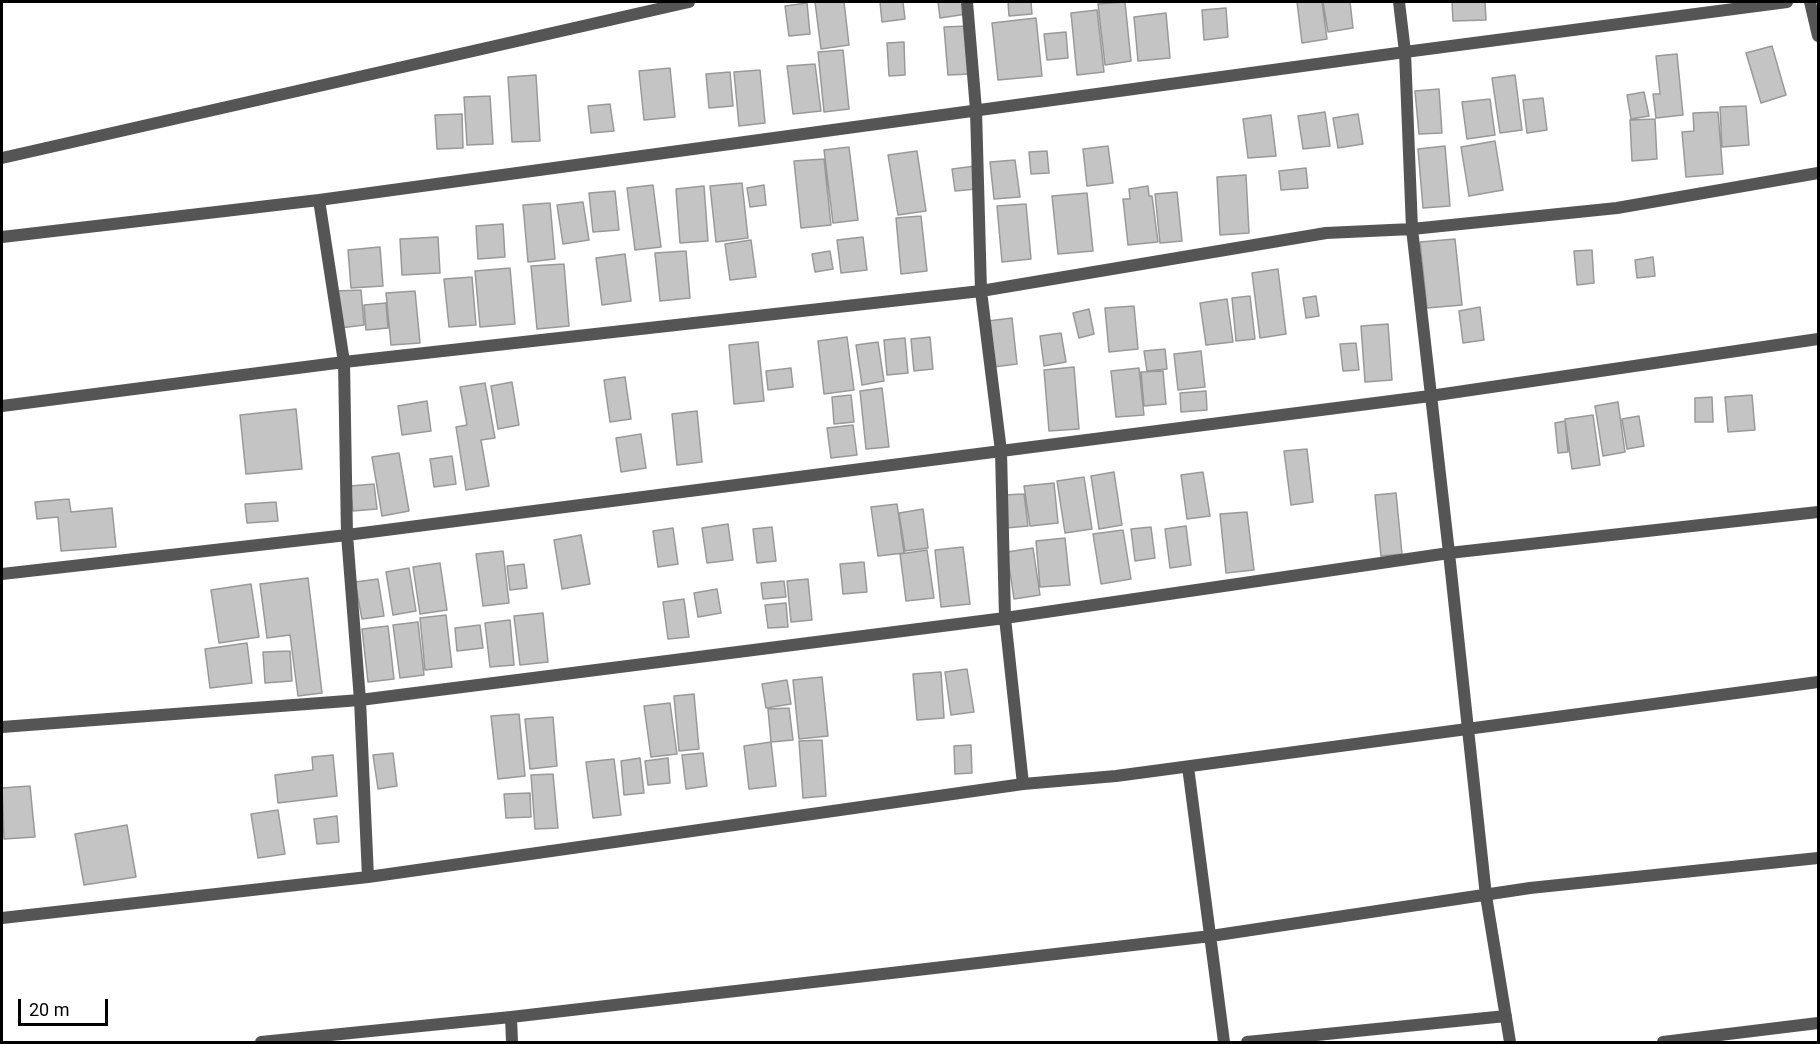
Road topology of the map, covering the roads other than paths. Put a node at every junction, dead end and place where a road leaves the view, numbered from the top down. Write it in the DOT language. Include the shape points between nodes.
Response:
graph roads {
  1 [pos="689,2"];
  2 [pos="967,2"];
  3 [pos="1399,2"];
  4 [pos="1787,2"];
  5 [pos="1810,2"];
  6 [pos="1818,36"];
  7 [pos="1405,52"];
  8 [pos="976,110"];
  9 [pos="2,158"];
  10 [pos="1818,173"];
  11 [pos="319,200"];
  12 [pos="1412,229"];
  13 [pos="2,237"];
  14 [pos="981,291"];
  15 [pos="1818,339"];
  16 [pos="344,362"];
  17 [pos="1430,396"];
  18 [pos="2,406"];
  19 [pos="1001,451"];
  20 [pos="1818,512"];
  21 [pos="348,535"];
  22 [pos="1449,553"];
  23 [pos="2,574"];
  24 [pos="1005,618"];
  25 [pos="1818,682"];
  26 [pos="360,700"];
  27 [pos="2,727"];
  28 [pos="1468,728"];
  29 [pos="1188,767"];
  30 [pos="1023,784"];
  31 [pos="1818,858"];
  32 [pos="368,877"];
  33 [pos="1486,896"];
  34 [pos="2,918"];
  35 [pos="1211,936"];
  36 [pos="1506,1016"];
  37 [pos="511,1017"];
  38 [pos="1818,1023"];
  39 [pos="261,1042"];
  40 [pos="512,1042"];
  41 [pos="1224,1042"];
  42 [pos="1247,1042"];
  43 [pos="1510,1042"];
  44 [pos="1663,1042"];
  1 -- 9 [label="street"];
  2 -- 8 [label="street"];
  3 -- 7 [label="street"];
  4 -- 7 [label="street"];
  5 -- 6 [label="street"];
  7 -- 8 [label="street"];
  7 -- 12 [label="street"];
  8 -- 11 [label="street"];
  8 -- 14 [label="street"];
  10 -- 12 [label="street" via="1617,208"];
  11 -- 13 [label="street"];
  11 -- 16 [label="street"];
  12 -- 14 [label="street" via="1326,233"];
  12 -- 17 [label="street"];
  14 -- 16 [label="street"];
  14 -- 19 [label="street"];
  15 -- 17 [label="street"];
  16 -- 18 [label="street"];
  16 -- 21 [label="street"];
  17 -- 19 [label="street"];
  17 -- 22 [label="street"];
  19 -- 21 [label="street"];
  19 -- 24 [label="street"];
  20 -- 22 [label="street"];
  21 -- 23 [label="street"];
  21 -- 26 [label="street"];
  22 -- 24 [label="street"];
  22 -- 28 [label="street"];
  24 -- 26 [label="street"];
  24 -- 30 [label="street"];
  25 -- 28 [label="street"];
  26 -- 27 [label="street"];
  26 -- 32 [label="street"];
  28 -- 29 [label="street"];
  28 -- 33 [label="street"];
  29 -- 30 [label="street"];
  29 -- 35 [label="street"];
  30 -- 32 [label="street"];
  31 -- 33 [label="street"];
  32 -- 34 [label="street"];
  33 -- 35 [label="street"];
  33 -- 36 [label="street"];
  35 -- 37 [label="street"];
  35 -- 41 [label="street"];
  36 -- 42 [label="street"];
  36 -- 43 [label="street"];
  37 -- 39 [label="street"];
  37 -- 40 [label="street"];
  38 -- 44 [label="street"];
}
